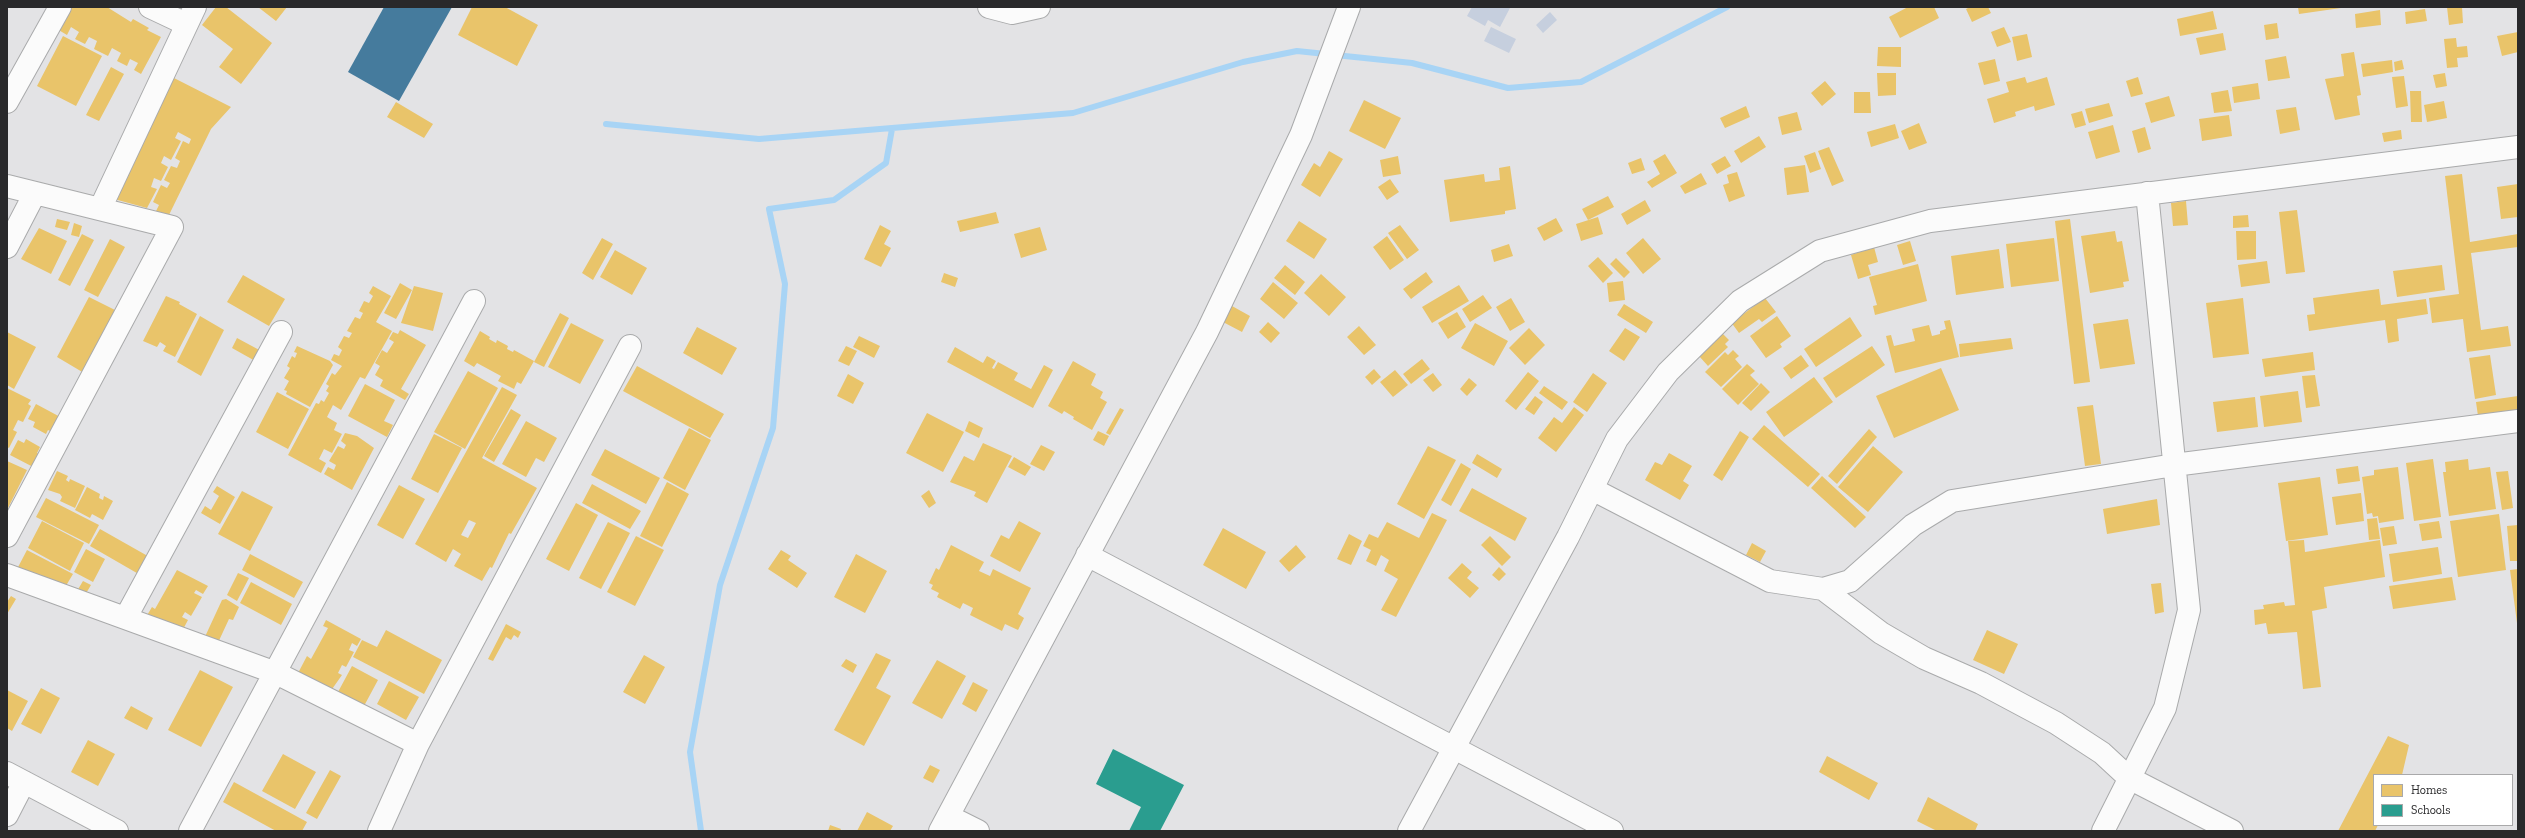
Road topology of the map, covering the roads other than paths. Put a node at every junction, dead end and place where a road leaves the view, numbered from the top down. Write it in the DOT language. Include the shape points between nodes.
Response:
graph roads {
  1 [pos="60,7"];
  2 [pos="150,7"];
  3 [pos="1040,7"];
  4 [pos="1349,7"];
  5 [pos="995,8"];
  6 [pos="190,15"];
  7 [pos="7,102"];
  8 [pos="2518,147"];
  9 [pos="7,186"];
  10 [pos="35,193"];
  11 [pos="2147,193"];
  12 [pos="100,209"];
  13 [pos="7,247"];
  14 [pos="474,301"];
  15 [pos="281,332"];
  16 [pos="630,346"];
  17 [pos="2518,421"];
  18 [pos="2174,465"];
  19 [pos="1592,489"];
  20 [pos="7,536"];
  21 [pos="1087,555"];
  22 [pos="7,575"];
  23 [pos="1823,590"];
  24 [pos="126,617"];
  25 [pos="276,673"];
  26 [pos="418,744"];
  27 [pos="1454,748"];
  28 [pos="16,777"];
  29 [pos="2130,778"];
  30 [pos="7,815"];
  31 [pos="944,823"];
  32 [pos="117,831"];
  33 [pos="190,831"];
  34 [pos="379,831"];
  35 [pos="978,831"];
  36 [pos="1409,831"];
  37 [pos="1612,831"];
  38 [pos="2103,831"];
  39 [pos="2232,831"];
  1 -- 7 [label="street"];
  2 -- 6 [label="street"];
  3 -- 5 [label="street" via="1012,14"];
  4 -- 21 [label="street" via="1301,135 1214,318"];
  6 -- 12 [label="street"];
  8 -- 11 [label="street"];
  9 -- 10 [label="street"];
  10 -- 12 [label="street"];
  10 -- 13 [label="street"];
  11 -- 18 [label="street"];
  11 -- 19 [label="street" via="1930,221 1820,251 1740,300 1668,372 1617,439"];
  12 -- 20 [label="street" via="168,225 172,227 171,232"];
  14 -- 25 [label="street"];
  15 -- 24 [label="street"];
  16 -- 26 [label="street"];
  17 -- 18 [label="street"];
  18 -- 23 [label="street" via="1952,501 1913,525 1850,581"];
  18 -- 29 [label="street" via="2189,610 2165,708"];
  19 -- 23 [label="street" via="1770,581"];
  19 -- 27 [label="street"];
  21 -- 27 [label="street"];
  21 -- 31 [label="street"];
  22 -- 24 [label="street"];
  23 -- 29 [label="street" via="1881,633 1924,658 1981,683 2056,723 2102,753"];
  24 -- 25 [label="street"];
  25 -- 26 [label="street"];
  25 -- 33 [label="street"];
  26 -- 34 [label="street"];
  27 -- 36 [label="street"];
  27 -- 37 [label="street"];
  28 -- 30 [label="street"];
  28 -- 32 [label="street"];
  29 -- 38 [label="street"];
  29 -- 39 [label="street"];
  31 -- 35 [label="street"];
}
